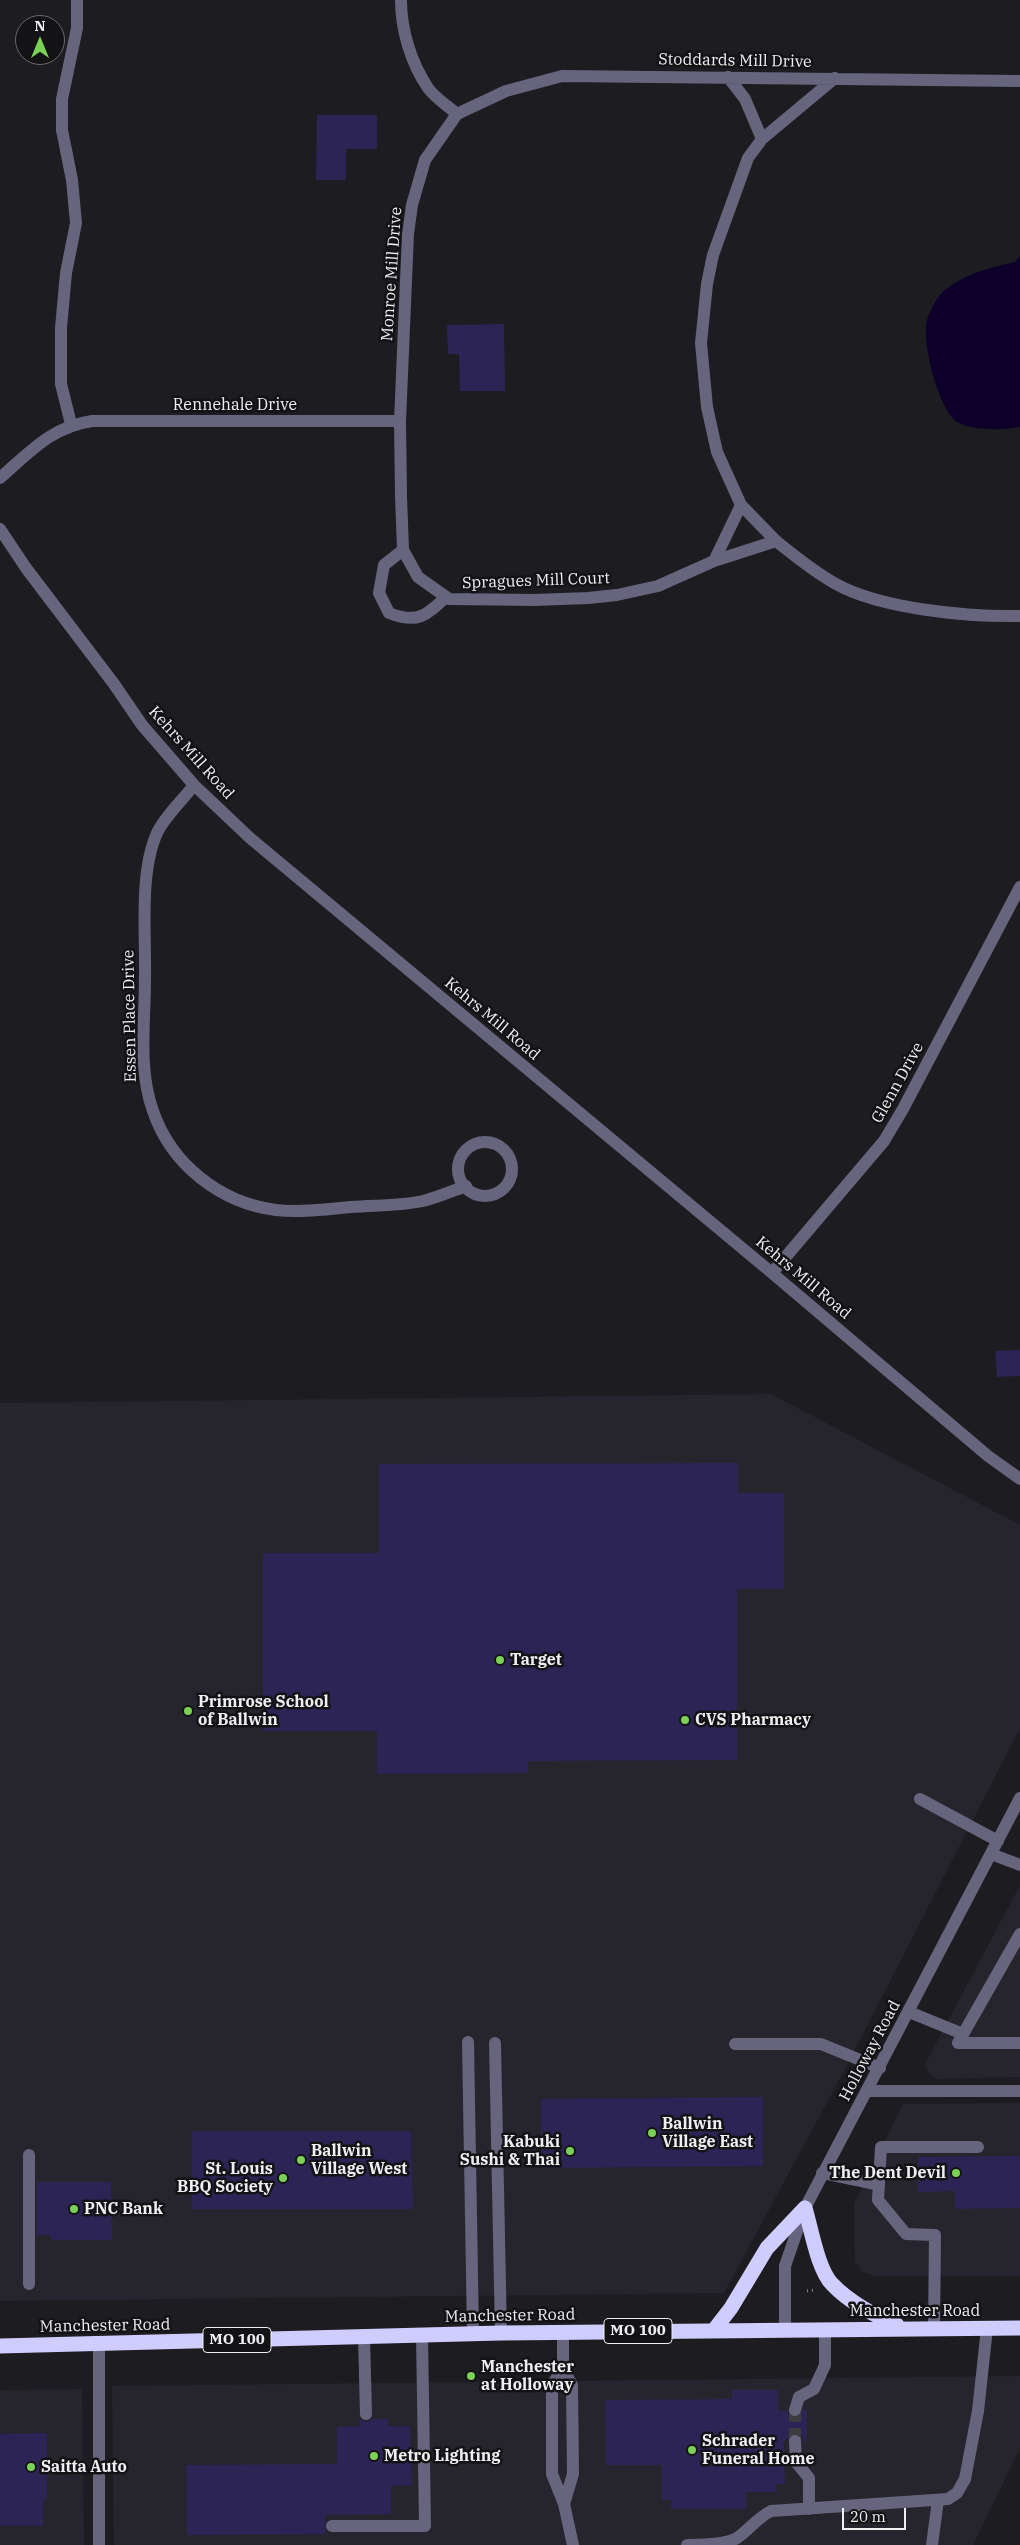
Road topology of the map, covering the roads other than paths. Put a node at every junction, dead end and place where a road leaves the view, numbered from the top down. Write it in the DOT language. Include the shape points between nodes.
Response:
graph roads {
  1 [pos="77,0"];
  2 [pos="401,0"];
  3 [pos="728,77"];
  4 [pos="835,78"];
  5 [pos="1020,81"];
  6 [pos="458,114"];
  7 [pos="762,139"];
  8 [pos="400,421"];
  9 [pos="71,424"];
  10 [pos="0,478"];
  11 [pos="741,505"];
  12 [pos="0,529"];
  13 [pos="776,541"];
  14 [pos="404,550"];
  15 [pos="714,561"];
  16 [pos="418,577"];
  17 [pos="446,597"];
  18 [pos="1020,616"];
  19 [pos="194,785"];
  20 [pos="1020,887"];
  21 [pos="466,1186"];
  22 [pos="772,1273"];
  23 [pos="1020,1480"];
  24 [pos="1020,1798"];
  25 [pos="920,1800"];
  26 [pos="998,1841"];
  27 [pos="991,1854"];
  28 [pos="1020,1865"];
  29 [pos="1020,1934"];
  30 [pos="909,2012"];
  31 [pos="963,2034"];
  32 [pos="468,2042"];
  33 [pos="495,2043"];
  34 [pos="735,2044"];
  35 [pos="1020,2044"];
  36 [pos="880,2068"];
  37 [pos="1020,2091"];
  38 [pos="868,2092"];
  39 [pos="978,2147"];
  40 [pos="29,2155"];
  41 [pos="822,2173"];
  42 [pos="879,2185"];
  43 [pos="805,2208"];
  44 [pos="29,2284"];
  45 [pos="824,2328"];
  46 [pos="903,2328"];
  47 [pos="934,2328"];
  48 [pos="987,2328"];
  49 [pos="1020,2328"];
  50 [pos="785,2329"];
  51 [pos="714,2330"];
  52 [pos="563,2332"];
  53 [pos="500,2333"];
  54 [pos="473,2334"];
  55 [pos="422,2335"];
  56 [pos="364,2336"];
  57 [pos="98,2344"];
  58 [pos="0,2346"];
  59 [pos="563,2368"];
  60 [pos="795,2410"];
  61 [pos="366,2414"];
  62 [pos="795,2441"];
  63 [pos="938,2500"];
  64 [pos="564,2504"];
  65 [pos="809,2508"];
  66 [pos="332,2526"];
  67 [pos="736,2542"];
  68 [pos="99,2545"];
  69 [pos="573,2545"];
  70 [pos="687,2545"];
  71 [pos="932,2545"];
  1 -- 9 [label="street" via="77,28 62,99 62,130 76,223 66,273 61,328 61,384"];
  2 -- 6 [label="street" via="407,43 416,65 429,89"];
  3 -- 4 [label="street, Stoddards Mill Drive"];
  3 -- 6 [label="street, Stoddards Mill Drive" via="562,76 506,91"];
  3 -- 7 [label="street" via="744,99"];
  4 -- 5 [label="street, Stoddards Mill Drive"];
  4 -- 7 [label="street"];
  6 -- 8 [label="street, Monroe Mill Drive" via="425,160 412,204"];
  7 -- 11 [label="street" via="748,158 713,256 701,343 707,407 717,452"];
  8 -- 9 [label="street, Rennehale Drive" via="92,421"];
  8 -- 14 [label="street, Monroe Mill Drive"];
  9 -- 10 [label="street" via="50,436"];
  11 -- 13 [label="street"];
  11 -- 15 [label="street"];
  12 -- 19 [label="street, Kehrs Mill Road" via="142,725"];
  13 -- 15 [label="street, Spragues Mill Court"];
  13 -- 18 [label="street" via="829,579 863,596 969,615"];
  14 -- 16 [label="street, Monroe Mill Drive"];
  14 -- 17 [label="street, Spragues Mill Court" via="384,565 379,593 390,613 407,620 428,614"];
  15 -- 17 [label="street, Spragues Mill Court" via="658,586 618,594 534,600"];
  16 -- 17 [label="street, Spragues Mill Court"];
  19 -- 21 [label="street, Essen Place Drive" via="158,831 149,853 146,895 144,1064 152,1111 173,1150 209,1185 254,1206 278,1210 422,1201"];
  19 -- 22 [label="street, Kehrs Mill Road" via="250,838"];
  20 -- 22 [label="street, Glenn Drive" via="884,1141"];
  21 -- 21 [label="street" via="458,1171 461,1154 484,1142 501,1147 507,1154 512,1171 510,1179 498,1192 481,1196"];
  22 -- 23 [label="street, Kehrs Mill Road"];
  24 -- 26 [label="street, Holloway Road"];
  25 -- 26 [label="street"];
  26 -- 27 [label="street, Holloway Road"];
  27 -- 28 [label="street"];
  27 -- 30 [label="street, Holloway Road"];
  29 -- 31 [label="street"];
  30 -- 31 [label="street"];
  30 -- 36 [label="street, Holloway Road"];
  31 -- 35 [label="street" via="958,2043"];
  32 -- 54 [label="street"];
  33 -- 53 [label="street"];
  34 -- 36 [label="street" via="821,2044"];
  36 -- 38 [label="street, Holloway Road"];
  37 -- 38 [label="street"];
  38 -- 41 [label="street, Holloway Road"];
  39 -- 42 [label="street" via="881,2147"];
  40 -- 44 [label="street"];
  41 -- 42 [label="street"];
  41 -- 43 [label="street, Holloway Road"];
  42 -- 47 [label="street" via="878,2200 906,2234 935,2235"];
  43 -- 46 [label="highway" via="831,2284 869,2313"];
  43 -- 50 [label="street, Holloway Road" via="785,2266"];
  43 -- 51 [label="highway" via="768,2248"];
  45 -- 46 [label="highway, Manchester Road / MO 100"];
  45 -- 50 [label="highway, Manchester Road / MO 100"];
  45 -- 60 [label="street" via="825,2365 814,2390 799,2397"];
  46 -- 47 [label="highway, Manchester Road / MO 100"];
  47 -- 48 [label="highway, Manchester Road / MO 100"];
  48 -- 49 [label="highway, Manchester Road / MO 100"];
  48 -- 63 [label="street" via="978,2410 965,2479 957,2492 948,2499"];
  50 -- 51 [label="highway, Manchester Road / MO 100"];
  51 -- 52 [label="highway, Manchester Road / MO 100"];
  52 -- 53 [label="highway, Manchester Road / MO 100"];
  52 -- 59 [label="street"];
  53 -- 54 [label="highway, Manchester Road / MO 100"];
  54 -- 55 [label="highway, Manchester Road / MO 100"];
  55 -- 56 [label="highway, Manchester Road / MO 100"];
  55 -- 66 [label="street" via="425,2526"];
  56 -- 57 [label="highway, Manchester Road / MO 100"];
  56 -- 61 [label="street"];
  57 -- 58 [label="highway, Manchester Road / MO 100"];
  57 -- 68 [label="street"];
  59 -- 64 [label="street" via="572,2385 573,2454 573,2474"];
  59 -- 64 [label="street" via="552,2385 552,2474"];
  62 -- 65 [label="street" via="796,2462 809,2478"];
  63 -- 65 [label="street"];
  63 -- 71 [label="street"];
  64 -- 69 [label="street"];
  65 -- 67 [label="street" via="770,2511"];
  67 -- 70 [label="street"];
}
